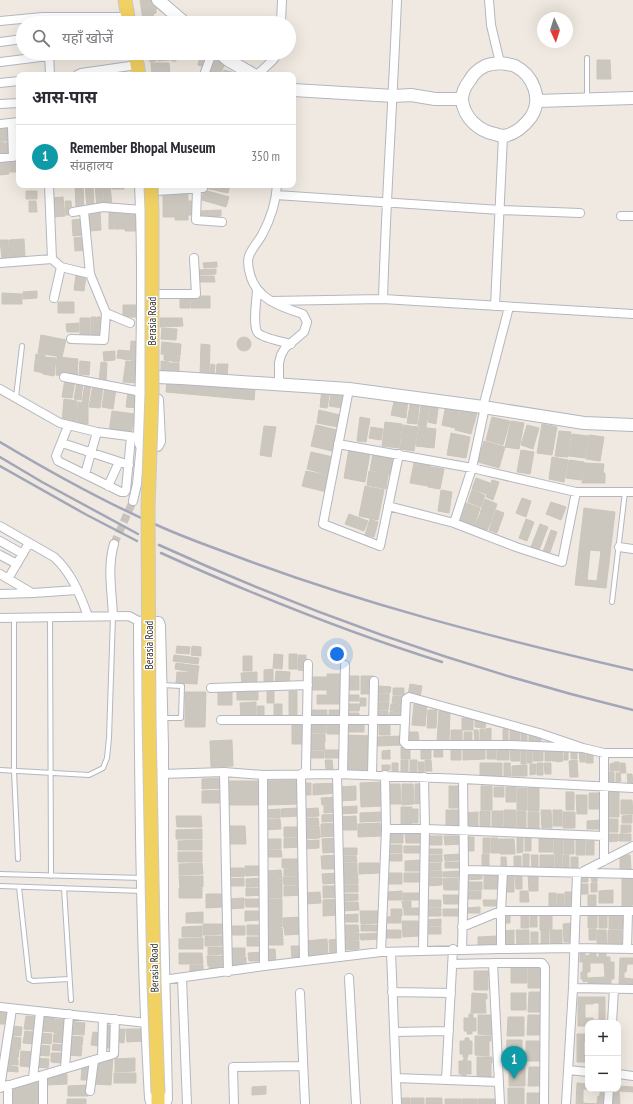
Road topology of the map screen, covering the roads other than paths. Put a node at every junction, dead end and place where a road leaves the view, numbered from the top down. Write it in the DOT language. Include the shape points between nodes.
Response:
graph roads {
  1 [pos="126,0"];
  2 [pos="158,0"];
  3 [pos="282,0"];
  4 [pos="397,0"];
  5 [pos="489,0"];
  6 [pos="128,16"];
  7 [pos="177,16"];
  8 [pos="281,16"];
  9 [pos="0,21"];
  10 [pos="16,21"];
  11 [pos="16,40"];
  12 [pos="0,42"];
  13 [pos="587,58"];
  14 [pos="16,59"];
  15 [pos="49,60"];
  16 [pos="209,60"];
  17 [pos="228,60"];
  18 [pos="274,60"];
  19 [pos="0,62"];
  20 [pos="500,63"];
  21 [pos="137,64"];
  22 [pos="50,72"];
  23 [pos="87,72"];
  24 [pos="205,72"];
  25 [pos="250,72"];
  26 [pos="259,72"];
  27 [pos="16,81"];
  28 [pos="0,83"];
  29 [pos="296,90"];
  30 [pos="394,96"];
  31 [pos="633,98"];
  32 [pos="462,99"];
  33 [pos="587,99"];
  34 [pos="537,102"];
  35 [pos="16,103"];
  36 [pos="0,104"];
  37 [pos="16,122"];
  38 [pos="0,124"];
  39 [pos="12,128"];
  40 [pos="503,136"];
  41 [pos="16,156"];
  42 [pos="0,158"];
  43 [pos="49,188"];
  44 [pos="141,188"];
  45 [pos="154,188"];
  46 [pos="154,188"];
  47 [pos="200,188"];
  48 [pos="276,188"];
  49 [pos="276,195"];
  50 [pos="386,202"];
  51 [pos="142,210"];
  52 [pos="500,210"];
  53 [pos="73,212"];
  54 [pos="84,212"];
  55 [pos="580,213"];
  56 [pos="621,216"];
  57 [pos="633,216"];
  58 [pos="222,222"];
  59 [pos="194,258"];
  60 [pos="52,259"];
  61 [pos="0,263"];
  62 [pos="61,267"];
  63 [pos="90,274"];
  64 [pos="257,289"];
  65 [pos="156,294"];
  66 [pos="54,298"];
  67 [pos="383,299"];
  68 [pos="271,301"];
  69 [pos="495,306"];
  70 [pos="509,307"];
  71 [pos="106,313"];
  72 [pos="633,314"];
  73 [pos="130,323"];
  74 [pos="71,339"];
  75 [pos="291,344"];
  76 [pos="22,346"];
  77 [pos="64,377"];
  78 [pos="157,377"];
  79 [pos="279,384"];
  80 [pos="0,389"];
  81 [pos="349,389"];
  82 [pos="142,392"];
  83 [pos="16,398"];
  84 [pos="484,407"];
  85 [pos="633,425"];
  86 [pos="68,426"];
  87 [pos="97,432"];
  88 [pos="137,439"];
  89 [pos="62,443"];
  90 [pos="338,444"];
  91 [pos="91,452"];
  92 [pos="399,454"];
  93 [pos="119,462"];
  94 [pos="129,465"];
  95 [pos="472,468"];
  96 [pos="85,474"];
  97 [pos="108,486"];
  98 [pos="576,492"];
  99 [pos="629,492"];
  100 [pos="133,501"];
  101 [pos="388,506"];
  102 [pos="454,523"];
  103 [pos="0,526"];
  104 [pos="0,541"];
  105 [pos="29,543"];
  106 [pos="114,544"];
  107 [pos="619,547"];
  108 [pos="633,549"];
  109 [pos="23,554"];
  110 [pos="0,555"];
  111 [pos="17,564"];
  112 [pos="0,574"];
  113 [pos="8,579"];
  114 [pos="77,590"];
  115 [pos="33,593"];
  116 [pos="1,594"];
  117 [pos="612,602"];
  118 [pos="88,616"];
  119 [pos="113,616"];
  120 [pos="50,617"];
  121 [pos="0,618"];
  122 [pos="14,618"];
  123 [pos="142,623"];
  124 [pos="308,664"];
  125 [pos="345,665"];
  126 [pos="374,681"];
  127 [pos="160,685"];
  128 [pos="308,685"];
  129 [pos="211,688"];
  130 [pos="161,718"];
  131 [pos="221,720"];
  132 [pos="307,720"];
  133 [pos="373,720"];
  134 [pos="405,720"];
  135 [pos="345,721"];
  136 [pos="583,748"];
  137 [pos="604,753"];
  138 [pos="633,753"];
  139 [pos="0,770"];
  140 [pos="14,771"];
  141 [pos="224,772"];
  142 [pos="51,773"];
  143 [pos="162,774"];
  144 [pos="301,774"];
  145 [pos="340,774"];
  146 [pos="263,775"];
  147 [pos="372,775"];
  148 [pos="385,775"];
  149 [pos="424,777"];
  150 [pos="463,779"];
  151 [pos="604,786"];
  152 [pos="633,788"];
  153 [pos="425,829"];
  154 [pos="386,830"];
  155 [pos="464,832"];
  156 [pos="604,836"];
  157 [pos="633,846"];
  158 [pos="18,859"];
  159 [pos="604,861"];
  160 [pos="464,870"];
  161 [pos="503,871"];
  162 [pos="580,872"];
  163 [pos="0,874"];
  164 [pos="633,874"];
  165 [pos="51,876"];
  166 [pos="142,878"];
  167 [pos="0,886"];
  168 [pos="18,886"];
  169 [pos="64,888"];
  170 [pos="143,892"];
  171 [pos="501,911"];
  172 [pos="576,911"];
  173 [pos="631,911"];
  174 [pos="462,927"];
  175 [pos="574,948"];
  176 [pos="457,949"];
  177 [pos="501,949"];
  178 [pos="630,949"];
  179 [pos="423,950"];
  180 [pos="381,952"];
  181 [pos="391,952"];
  182 [pos="341,957"];
  183 [pos="304,961"];
  184 [pos="493,963"];
  185 [pos="452,964"];
  186 [pos="264,966"];
  187 [pos="228,972"];
  188 [pos="69,978"];
  189 [pos="182,978"];
  190 [pos="349,978"];
  191 [pos="163,980"];
  192 [pos="573,988"];
  193 [pos="614,989"];
  194 [pos="633,989"];
  195 [pos="392,992"];
  196 [pos="300,993"];
  197 [pos="451,993"];
  198 [pos="71,1000"];
  199 [pos="0,1007"];
  200 [pos="12,1009"];
  201 [pos="40,1012"];
  202 [pos="69,1014"];
  203 [pos="103,1018"];
  204 [pos="115,1019"];
  205 [pos="612,1020"];
  206 [pos="147,1023"];
  207 [pos="449,1030"];
  208 [pos="394,1032"];
  209 [pos="98,1058"];
  210 [pos="303,1066"];
  211 [pos="65,1068"];
  212 [pos="568,1070"];
  213 [pos="585,1072"];
  214 [pos="621,1074"];
  215 [pos="43,1075"];
  216 [pos="633,1076"];
  217 [pos="33,1078"];
  218 [pos="396,1078"];
  219 [pos="446,1080"];
  220 [pos="499,1082"];
  221 [pos="8,1085"];
  222 [pos="90,1091"];
  223 [pos="609,1092"];
  224 [pos="158,1101"];
  225 [pos="8,1104"];
  226 [pos="43,1104"];
  227 [pos="187,1104"];
  228 [pos="234,1104"];
  229 [pos="305,1104"];
  230 [pos="356,1104"];
  231 [pos="396,1104"];
  232 [pos="500,1104"];
  233 [pos="544,1104"];
  234 [pos="566,1104"];
  235 [pos="608,1104"];
  1 -- 6 [label="main road"];
  2 -- 7 [label="street"];
  3 -- 8 [label="street"];
  4 -- 30 [label="street"];
  5 -- 20 [label="street" via="491,25"];
  9 -- 10 [label="street"];
  11 -- 12 [label="street"];
  13 -- 33 [label="lane"];
  14 -- 19 [label="street"];
  15 -- 22 [label="street"];
  16 -- 24 [label="street"];
  17 -- 25 [label="street"];
  18 -- 26 [label="street"];
  20 -- 32 [label="street" via="486,66 474,74 466,86"];
  20 -- 34 [label="street" via="514,66 526,74 534,86"];
  21 -- 23 [label="street"];
  27 -- 28 [label="street"];
  29 -- 30 [label="street"];
  30 -- 32 [label="street"];
  30 -- 50 [label="street"];
  31 -- 33 [label="street"];
  32 -- 40 [label="street" via="466,114 475,125 486,133"];
  33 -- 34 [label="street"];
  34 -- 40 [label="street" via="533,114 525,125"];
  35 -- 36 [label="street"];
  37 -- 38 [label="street"];
  39 -- 41 [label="street"];
  40 -- 52 [label="street"];
  41 -- 42 [label="street"];
  43 -- 60 [label="street"];
  44 -- 51 [label="street"];
  45 -- 65 [label="street"];
  46 -- 224 [label="main road, Berasia Road, bridge" via="148,501 149,718"];
  47 -- 58 [label="street" via="196,220"];
  48 -- 49 [label="street"];
  49 -- 50 [label="street"];
  49 -- 64 [label="street" via="247,265"];
  50 -- 52 [label="street"];
  50 -- 67 [label="street"];
  51 -- 54 [label="street" via="104,207"];
  51 -- 82 [label="street"];
  52 -- 55 [label="street"];
  52 -- 69 [label="street"];
  53 -- 54 [label="street"];
  54 -- 63 [label="street"];
  56 -- 57 [label="street"];
  59 -- 65 [label="street" via="196,294"];
  60 -- 61 [label="street"];
  60 -- 62 [label="street"];
  62 -- 63 [label="street"];
  62 -- 66 [label="street"];
  63 -- 71 [label="street"];
  64 -- 68 [label="street"];
  64 -- 75 [label="street" via="255,326 258,332 263,336"];
  65 -- 78 [label="street"];
  67 -- 68 [label="street"];
  67 -- 69 [label="street"];
  68 -- 75 [label="street" via="303,314 307,322 304,332"];
  69 -- 70 [label="street"];
  70 -- 72 [label="street"];
  70 -- 84 [label="street"];
  71 -- 73 [label="street"];
  71 -- 74 [label="street" via="104,340"];
  75 -- 79 [label="street" via="281,355"];
  76 -- 83 [label="lane"];
  77 -- 82 [label="street"];
  78 -- 79 [label="street"];
  78 -- 88 [label="street" via="159,441 157,445 145,446"];
  79 -- 81 [label="street"];
  80 -- 83 [label="street"];
  81 -- 84 [label="street"];
  81 -- 90 [label="street"];
  82 -- 88 [label="street"];
  83 -- 86 [label="street"];
  84 -- 85 [label="street" via="584,423"];
  84 -- 95 [label="street"];
  86 -- 87 [label="street"];
  86 -- 89 [label="street"];
  87 -- 88 [label="street"];
  87 -- 91 [label="street"];
  88 -- 94 [label="street"];
  88 -- 100 [label="street" via="137,484"];
  89 -- 91 [label="street"];
  89 -- 96 [label="street" via="56,456 58,461"];
  90 -- 92 [label="street"];
  90 -- 101 [label="street" via="323,524 380,546"];
  91 -- 93 [label="street"];
  91 -- 96 [label="street"];
  92 -- 95 [label="street"];
  92 -- 101 [label="street"];
  93 -- 94 [label="street"];
  93 -- 97 [label="street"];
  94 -- 97 [label="street" via="125,492"];
  95 -- 98 [label="street"];
  95 -- 102 [label="street"];
  96 -- 97 [label="street"];
  98 -- 99 [label="street"];
  98 -- 102 [label="street" via="562,562"];
  99 -- 107 [label="lane"];
  101 -- 102 [label="street"];
  103 -- 105 [label="street"];
  104 -- 109 [label="street"];
  105 -- 109 [label="street"];
  105 -- 114 [label="street" via="60,563"];
  106 -- 119 [label="street" via="110,571"];
  107 -- 108 [label="street"];
  107 -- 117 [label="lane"];
  109 -- 111 [label="street"];
  110 -- 111 [label="street"];
  111 -- 113 [label="street"];
  112 -- 113 [label="street"];
  113 -- 115 [label="street"];
  114 -- 115 [label="street"];
  114 -- 118 [label="street"];
  115 -- 116 [label="street"];
  118 -- 119 [label="street"];
  118 -- 120 [label="street"];
  119 -- 123 [label="street" via="129,616"];
  119 -- 142 [label="lane" via="109,738 105,763 103,768 89,775"];
  120 -- 122 [label="street"];
  120 -- 142 [label="lane"];
  121 -- 122 [label="street"];
  122 -- 140 [label="lane"];
  123 -- 127 [label="street" via="158,623 159,626"];
  123 -- 166 [label="street"];
  124 -- 128 [label="street"];
  125 -- 135 [label="street"];
  126 -- 133 [label="street"];
  127 -- 130 [label="street"];
  127 -- 130 [label="lane" via="182,686 181,718"];
  128 -- 129 [label="street"];
  128 -- 132 [label="street"];
  130 -- 143 [label="street"];
  131 -- 132 [label="street"];
  132 -- 135 [label="street"];
  132 -- 144 [label="street" via="306,771"];
  133 -- 134 [label="street"];
  133 -- 135 [label="street"];
  133 -- 147 [label="street"];
  134 -- 136 [label="street" via="404,742 407,745 490,744"];
  134 -- 136 [label="street" via="406,699 409,696 539,732"];
  135 -- 145 [label="street"];
  136 -- 137 [label="street"];
  137 -- 138 [label="street"];
  137 -- 151 [label="street"];
  139 -- 140 [label="lane"];
  140 -- 142 [label="lane"];
  140 -- 158 [label="lane"];
  141 -- 143 [label="street"];
  141 -- 146 [label="street"];
  141 -- 187 [label="street"];
  142 -- 165 [label="lane"];
  143 -- 191 [label="street"];
  144 -- 145 [label="street"];
  144 -- 146 [label="street"];
  144 -- 183 [label="street"];
  145 -- 147 [label="street"];
  145 -- 182 [label="street"];
  146 -- 186 [label="street"];
  147 -- 148 [label="street"];
  148 -- 149 [label="street"];
  148 -- 154 [label="street"];
  149 -- 150 [label="street"];
  149 -- 153 [label="street"];
  150 -- 151 [label="street"];
  150 -- 155 [label="street"];
  151 -- 152 [label="street"];
  151 -- 156 [label="street"];
  153 -- 154 [label="street"];
  153 -- 155 [label="street"];
  153 -- 179 [label="street"];
  154 -- 180 [label="street"];
  155 -- 156 [label="street"];
  155 -- 160 [label="street"];
  156 -- 159 [label="street"];
  157 -- 159 [label="street"];
  159 -- 162 [label="street"];
  160 -- 161 [label="street"];
  160 -- 174 [label="street"];
  161 -- 162 [label="street"];
  161 -- 171 [label="street"];
  162 -- 164 [label="street"];
  162 -- 172 [label="street"];
  163 -- 165 [label="lane"];
  165 -- 166 [label="lane"];
  166 -- 170 [label="street"];
  167 -- 168 [label="lane"];
  168 -- 169 [label="lane"];
  168 -- 188 [label="lane" via="29,979 32,981"];
  169 -- 170 [label="lane"];
  169 -- 188 [label="lane"];
  170 -- 206 [label="street"];
  171 -- 172 [label="street"];
  171 -- 174 [label="street"];
  171 -- 177 [label="street"];
  172 -- 173 [label="street"];
  172 -- 175 [label="street"];
  173 -- 178 [label="street"];
  174 -- 176 [label="street"];
  175 -- 177 [label="street"];
  175 -- 178 [label="street"];
  175 -- 192 [label="street"];
  176 -- 177 [label="street"];
  176 -- 179 [label="street"];
  176 -- 185 [label="street"];
  179 -- 181 [label="street"];
  180 -- 181 [label="street"];
  180 -- 182 [label="street"];
  181 -- 195 [label="street"];
  182 -- 183 [label="street"];
  183 -- 186 [label="street"];
  184 -- 185 [label="street"];
  184 -- 220 [label="street"];
  184 -- 233 [label="street" via="542,963 545,966"];
  185 -- 197 [label="street"];
  186 -- 187 [label="street"];
  187 -- 189 [label="street"];
  188 -- 198 [label="lane"];
  189 -- 191 [label="street"];
  189 -- 227 [label="street"];
  190 -- 230 [label="street"];
  191 -- 224 [label="street" via="166,1099"];
  192 -- 193 [label="street"];
  192 -- 212 [label="street"];
  193 -- 194 [label="street"];
  193 -- 205 [label="street"];
  195 -- 197 [label="street"];
  195 -- 208 [label="street"];
  196 -- 210 [label="street"];
  197 -- 207 [label="street"];
  199 -- 200 [label="street"];
  200 -- 201 [label="street"];
  200 -- 221 [label="street" via="0,1088"];
  201 -- 202 [label="street"];
  201 -- 217 [label="street"];
  202 -- 203 [label="street"];
  202 -- 211 [label="street"];
  203 -- 204 [label="street"];
  203 -- 209 [label="street"];
  204 -- 206 [label="street"];
  204 -- 209 [label="street" via="114,1054"];
  206 -- 224 [label="street" via="151,1098"];
  207 -- 208 [label="street"];
  207 -- 219 [label="street"];
  208 -- 218 [label="street"];
  209 -- 211 [label="street"];
  209 -- 222 [label="street"];
  210 -- 228 [label="street" via="233,1067"];
  210 -- 229 [label="street"];
  211 -- 215 [label="street"];
  212 -- 213 [label="street"];
  212 -- 234 [label="street"];
  214 -- 216 [label="street"];
  215 -- 217 [label="street"];
  215 -- 226 [label="street"];
  217 -- 221 [label="street"];
  218 -- 219 [label="street"];
  218 -- 231 [label="street"];
  219 -- 220 [label="street"];
  220 -- 232 [label="street"];
  221 -- 225 [label="street"];
  223 -- 235 [label="street"];
}
